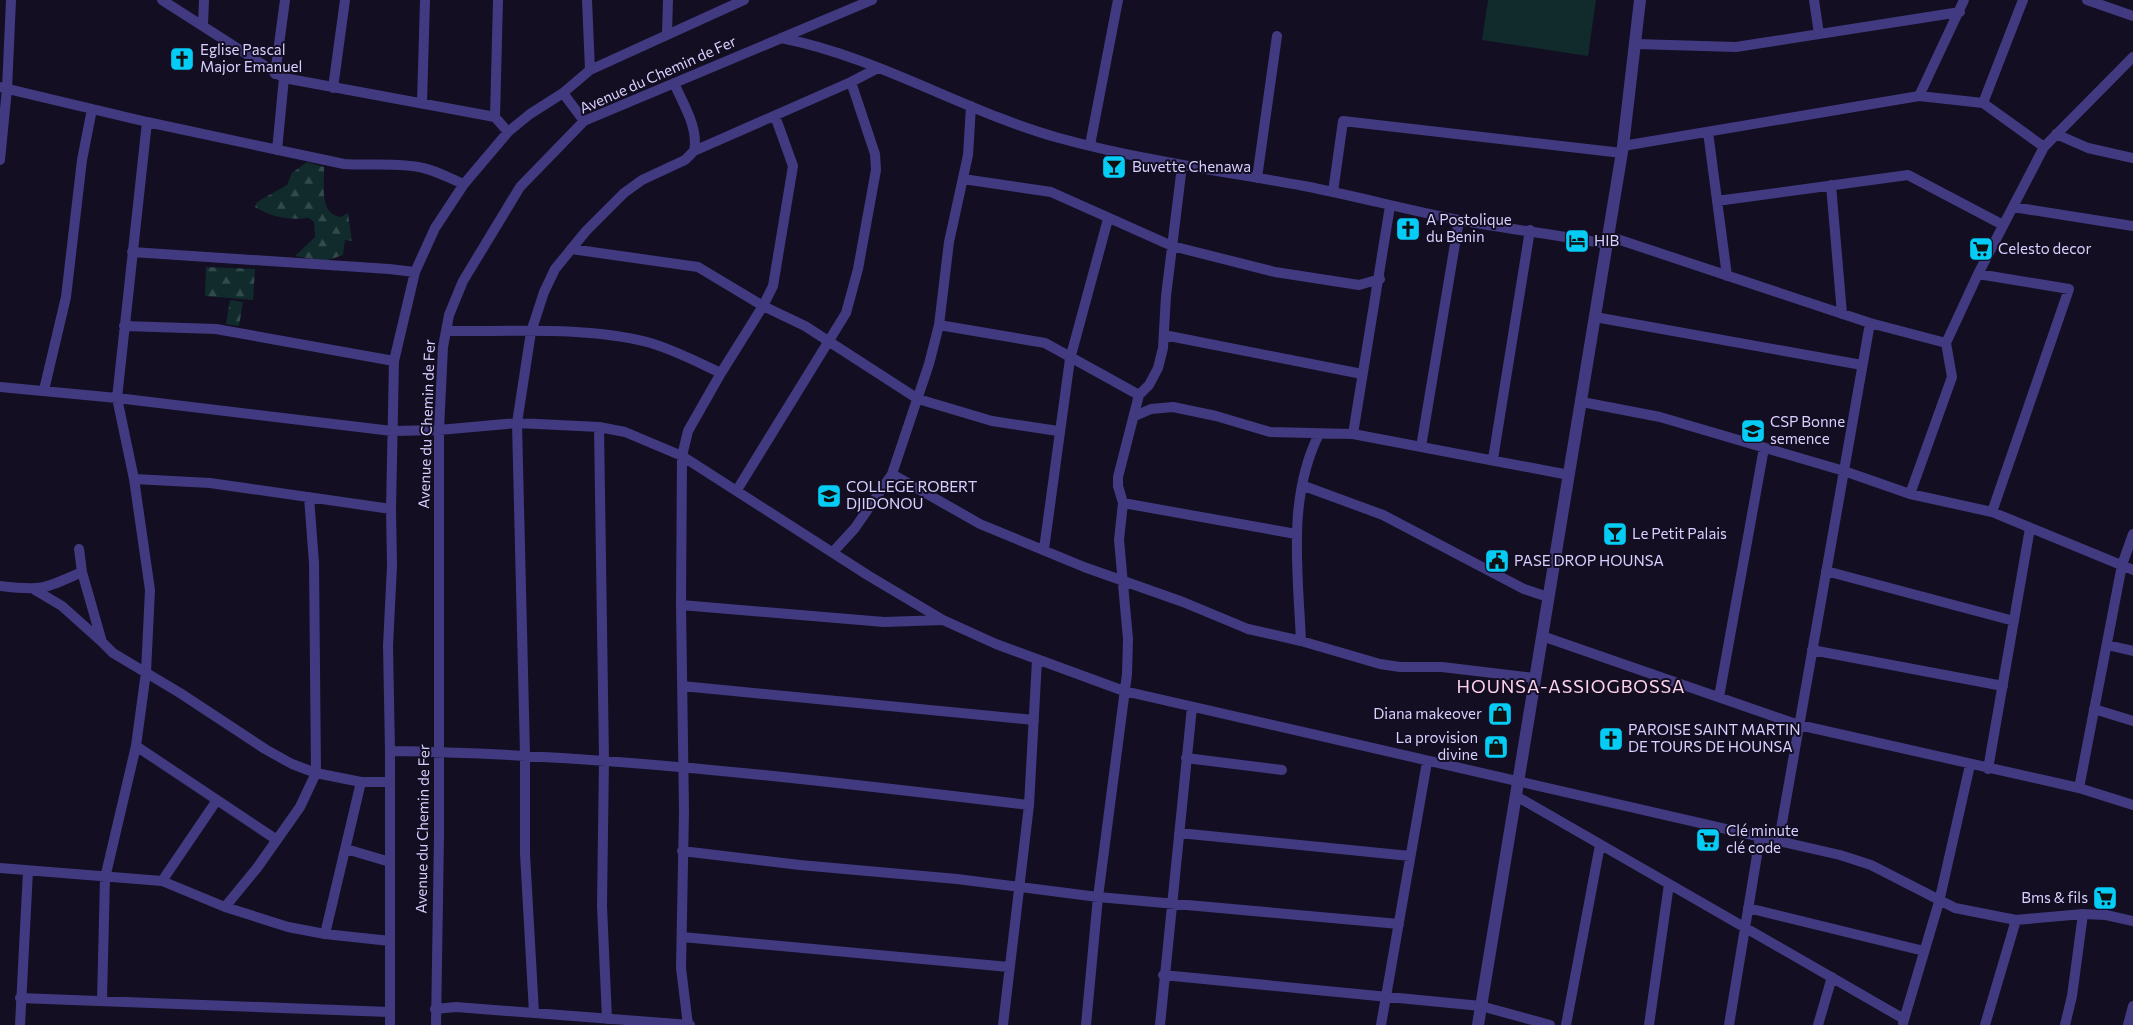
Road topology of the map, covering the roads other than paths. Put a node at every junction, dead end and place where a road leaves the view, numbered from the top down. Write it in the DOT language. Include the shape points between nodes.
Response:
graph roads {
  1 [pos="12,0"];
  2 [pos="162,0"];
  3 [pos="204,0"];
  4 [pos="285,0"];
  5 [pos="345,0"];
  6 [pos="425,0"];
  7 [pos="498,0"];
  8 [pos="587,0"];
  9 [pos="668,0"];
  10 [pos="872,0"];
  11 [pos="1118,0"];
  12 [pos="1640,0"];
  13 [pos="1814,0"];
  14 [pos="1964,0"];
  15 [pos="2023,0"];
  16 [pos="2087,0"];
  17 [pos="740,1"];
  18 [pos="1960,12"];
  19 [pos="2133,16"];
  20 [pos="203,25"];
  21 [pos="667,33"];
  22 [pos="1818,34"];
  23 [pos="1277,36"];
  24 [pos="781,38"];
  25 [pos="1636,44"];
  26 [pos="2133,57"];
  27 [pos="878,68"];
  28 [pos="590,70"];
  29 [pos="280,76"];
  30 [pos="851,82"];
  31 [pos="674,84"];
  32 [pos="3,88"];
  33 [pos="333,88"];
  34 [pos="563,93"];
  35 [pos="1920,96"];
  36 [pos="422,103"];
  37 [pos="1983,103"];
  38 [pos="971,106"];
  39 [pos="92,109"];
  40 [pos="775,116"];
  41 [pos="494,117"];
  42 [pos="147,122"];
  43 [pos="584,122"];
  44 [pos="508,132"];
  45 [pos="1708,132"];
  46 [pos="2056,134"];
  47 [pos="1090,145"];
  48 [pos="2044,147"];
  49 [pos="277,150"];
  50 [pos="1623,150"];
  51 [pos="694,151"];
  52 [pos="2133,158"];
  53 [pos="0,160"];
  54 [pos="1182,166"];
  55 [pos="1257,178"];
  56 [pos="963,179"];
  57 [pos="464,184"];
  58 [pos="1831,185"];
  59 [pos="1332,192"];
  60 [pos="1717,201"];
  61 [pos="1390,206"];
  62 [pos="2012,207"];
  63 [pos="1108,219"];
  64 [pos="1459,220"];
  65 [pos="2003,225"];
  66 [pos="2133,226"];
  67 [pos="1530,230"];
  68 [pos="1608,240"];
  69 [pos="1172,246"];
  70 [pos="571,249"];
  71 [pos="132,252"];
  72 [pos="415,272"];
  73 [pos="1978,274"];
  74 [pos="1727,276"];
  75 [pos="1380,278"];
  76 [pos="764,306"];
  77 [pos="1842,314"];
  78 [pos="1595,317"];
  79 [pos="1870,323"];
  80 [pos="939,325"];
  81 [pos="124,326"];
  82 [pos="446,331"];
  83 [pos="531,332"];
  84 [pos="1164,335"];
  85 [pos="829,342"];
  86 [pos="1946,343"];
  87 [pos="1070,359"];
  88 [pos="394,361"];
  89 [pos="1862,365"];
  90 [pos="721,372"];
  91 [pos="1362,374"];
  92 [pos="0,387"];
  93 [pos="44,390"];
  94 [pos="1139,395"];
  95 [pos="117,398"];
  96 [pos="918,399"];
  97 [pos="1582,402"];
  98 [pos="1134,416"];
  99 [pos="517,423"];
  100 [pos="599,427"];
  101 [pos="392,430"];
  102 [pos="439,430"];
  103 [pos="1058,431"];
  104 [pos="1319,434"];
  105 [pos="1354,434"];
  106 [pos="1421,446"];
  107 [pos="1764,448"];
  108 [pos="682,456"];
  109 [pos="1493,459"];
  110 [pos="1844,471"];
  111 [pos="892,474"];
  112 [pos="1569,475"];
  113 [pos="134,479"];
  114 [pos="1304,486"];
  115 [pos="737,490"];
  116 [pos="1910,494"];
  117 [pos="309,497"];
  118 [pos="1124,503"];
  119 [pos="391,509"];
  120 [pos="1992,512"];
  121 [pos="2030,528"];
  122 [pos="1296,534"];
  123 [pos="2133,534"];
  124 [pos="79,549"];
  125 [pos="1044,549"];
  126 [pos="833,552"];
  127 [pos="2122,565"];
  128 [pos="2133,570"];
  129 [pos="1826,571"];
  130 [pos="82,572"];
  131 [pos="1123,580"];
  132 [pos="0,586"];
  133 [pos="35,590"];
  134 [pos="1548,597"];
  135 [pos="681,605"];
  136 [pos="943,620"];
  137 [pos="2014,621"];
  138 [pos="1542,636"];
  139 [pos="1301,641"];
  140 [pos="102,642"];
  141 [pos="2107,645"];
  142 [pos="1812,650"];
  143 [pos="2133,651"];
  144 [pos="1037,660"];
  145 [pos="146,672"];
  146 [pos="1535,678"];
  147 [pos="682,686"];
  148 [pos="2003,686"];
  149 [pos="1124,691"];
  150 [pos="1720,697"];
  151 [pos="1192,707"];
  152 [pos="2094,709"];
  153 [pos="1034,720"];
  154 [pos="2133,721"];
  155 [pos="1799,725"];
  156 [pos="136,746"];
  157 [pos="390,750"];
  158 [pos="439,752"];
  159 [pos="526,754"];
  160 [pos="1186,758"];
  161 [pos="604,759"];
  162 [pos="1427,762"];
  163 [pos="1970,765"];
  164 [pos="682,768"];
  165 [pos="1988,769"];
  166 [pos="1282,770"];
  167 [pos="316,774"];
  168 [pos="361,782"];
  169 [pos="390,782"];
  170 [pos="1518,783"];
  171 [pos="2079,788"];
  172 [pos="1516,796"];
  173 [pos="217,800"];
  174 [pos="2133,804"];
  175 [pos="1029,805"];
  176 [pos="1178,834"];
  177 [pos="1760,837"];
  178 [pos="277,840"];
  179 [pos="1779,840"];
  180 [pos="1600,845"];
  181 [pos="346,849"];
  182 [pos="682,851"];
  183 [pos="1410,856"];
  184 [pos="390,862"];
  185 [pos="0,868"];
  186 [pos="28,871"];
  187 [pos="105,878"];
  188 [pos="162,881"];
  189 [pos="1669,884"];
  190 [pos="1018,887"];
  191 [pos="1098,897"];
  192 [pos="1171,902"];
  193 [pos="1939,902"];
  194 [pos="225,907"];
  195 [pos="1748,908"];
  196 [pos="2083,914"];
  197 [pos="2016,920"];
  198 [pos="2133,921"];
  199 [pos="1399,924"];
  200 [pos="1745,928"];
  201 [pos="325,934"];
  202 [pos="682,937"];
  203 [pos="390,941"];
  204 [pos="1924,951"];
  205 [pos="1009,967"];
  206 [pos="1163,975"];
  207 [pos="1832,977"];
  208 [pos="1386,997"];
  209 [pos="20,998"];
  210 [pos="102,1000"];
  211 [pos="1481,1006"];
  212 [pos="2133,1006"];
  213 [pos="435,1008"];
  214 [pos="389,1012"];
  215 [pos="534,1013"];
  216 [pos="607,1019"];
  217 [pos="1903,1022"];
  218 [pos="20,1025"];
  219 [pos="390,1025"];
  220 [pos="436,1025"];
  221 [pos="688,1025"];
  222 [pos="1002,1025"];
  223 [pos="1086,1025"];
  224 [pos="1160,1025"];
  225 [pos="1381,1025"];
  226 [pos="1478,1025"];
  227 [pos="1550,1025"];
  228 [pos="1566,1025"];
  229 [pos="1648,1025"];
  230 [pos="1729,1025"];
  231 [pos="1818,1025"];
  232 [pos="1985,1025"];
  233 [pos="2065,1025"];
  234 [pos="2128,1025"];
  1 -- 32 [label="street"];
  2 -- 20 [label="street"];
  3 -- 20 [label="street"];
  4 -- 29 [label="street"];
  5 -- 33 [label="street"];
  6 -- 36 [label="street"];
  7 -- 41 [label="street"];
  8 -- 28 [label="street"];
  9 -- 21 [label="street"];
  10 -- 24 [label="street, Avenue du Chemin de Fer"];
  11 -- 47 [label="street"];
  12 -- 25 [label="street"];
  13 -- 22 [label="street"];
  14 -- 18 [label="street"];
  15 -- 37 [label="street"];
  16 -- 19 [label="street"];
  17 -- 21 [label="street, Avenue du Chemin de Fer"];
  18 -- 22 [label="street"];
  18 -- 35 [label="street"];
  20 -- 29 [label="street"];
  21 -- 28 [label="street, Avenue du Chemin de Fer"];
  22 -- 25 [label="street" via="1736,47"];
  23 -- 55 [label="street"];
  24 -- 27 [label="street"];
  24 -- 31 [label="street, Avenue du Chemin de Fer"];
  25 -- 50 [label="street"];
  26 -- 46 [label="street"];
  27 -- 30 [label="street"];
  27 -- 38 [label="street"];
  28 -- 34 [label="street, Avenue du Chemin de Fer"];
  29 -- 33 [label="street"];
  29 -- 49 [label="street"];
  30 -- 40 [label="street"];
  30 -- 85 [label="street" via="876,154 876,170 851,295 846,313"];
  31 -- 43 [label="street, Avenue du Chemin de Fer"];
  31 -- 51 [label="street" via="691,121"];
  32 -- 39 [label="street"];
  32 -- 53 [label="street"];
  33 -- 36 [label="street"];
  34 -- 43 [label="street"];
  34 -- 44 [label="street, Avenue du Chemin de Fer"];
  35 -- 37 [label="street"];
  35 -- 45 [label="street"];
  36 -- 41 [label="street"];
  37 -- 48 [label="street"];
  38 -- 47 [label="street" via="1016,125"];
  38 -- 56 [label="street"];
  39 -- 42 [label="street"];
  39 -- 93 [label="street" via="82,160 66,297"];
  40 -- 51 [label="street"];
  40 -- 76 [label="street" via="793,166 773,286"];
  41 -- 44 [label="street"];
  42 -- 49 [label="street"];
  42 -- 71 [label="street"];
  43 -- 82 [label="street, Avenue du Chemin de Fer" via="520,187 463,281"];
  44 -- 57 [label="street, Avenue du Chemin de Fer"];
  45 -- 50 [label="street"];
  45 -- 60 [label="street"];
  46 -- 48 [label="street"];
  46 -- 52 [label="street" via="2088,148"];
  47 -- 54 [label="street"];
  48 -- 62 [label="street"];
  49 -- 57 [label="street" via="344,164 397,164 425,168"];
  50 -- 59 [label="street" via="1343,121"];
  50 -- 68 [label="street"];
  51 -- 70 [label="street" via="685,160 642,180 624,193"];
  54 -- 55 [label="street"];
  54 -- 69 [label="street"];
  55 -- 59 [label="street"];
  56 -- 63 [label="street" via="1051,192"];
  56 -- 80 [label="street" via="949,242"];
  57 -- 72 [label="street, Avenue du Chemin de Fer" via="436,228"];
  58 -- 60 [label="street"];
  58 -- 65 [label="street" via="1908,175"];
  58 -- 77 [label="street"];
  59 -- 61 [label="street"];
  60 -- 74 [label="street"];
  61 -- 64 [label="street"];
  61 -- 75 [label="street"];
  62 -- 65 [label="street"];
  62 -- 66 [label="street"];
  63 -- 69 [label="street"];
  63 -- 87 [label="street"];
  64 -- 67 [label="street"];
  64 -- 106 [label="street"];
  65 -- 73 [label="street"];
  67 -- 68 [label="street"];
  67 -- 109 [label="street"];
  68 -- 74 [label="street"];
  68 -- 78 [label="street"];
  69 -- 75 [label="street" via="1275,272 1329,281 1359,285"];
  69 -- 84 [label="street"];
  70 -- 76 [label="street" via="698,267"];
  70 -- 83 [label="street" via="555,269"];
  71 -- 72 [label="street"];
  71 -- 81 [label="street"];
  72 -- 88 [label="street, Avenue du Chemin de Fer"];
  73 -- 86 [label="street"];
  73 -- 120 [label="street" via="2069,289"];
  74 -- 77 [label="street"];
  75 -- 91 [label="street"];
  76 -- 85 [label="street"];
  76 -- 90 [label="street"];
  77 -- 79 [label="street"];
  78 -- 89 [label="street"];
  78 -- 97 [label="street"];
  79 -- 86 [label="street"];
  79 -- 89 [label="street"];
  80 -- 87 [label="street" via="1045,343"];
  80 -- 96 [label="street"];
  81 -- 88 [label="street" via="216,329"];
  81 -- 95 [label="street"];
  82 -- 83 [label="street"];
  82 -- 102 [label="street, Avenue du Chemin de Fer"];
  83 -- 90 [label="street" via="594,334 646,342"];
  83 -- 99 [label="street"];
  84 -- 91 [label="street"];
  84 -- 94 [label="street" via="1158,368"];
  85 -- 96 [label="street"];
  85 -- 115 [label="street"];
  86 -- 116 [label="street" via="1952,377"];
  87 -- 94 [label="street"];
  87 -- 103 [label="street"];
  88 -- 101 [label="street, Avenue du Chemin de Fer"];
  89 -- 110 [label="street"];
  90 -- 108 [label="street" via="688,431"];
  91 -- 105 [label="street"];
  92 -- 93 [label="street"];
  93 -- 95 [label="street"];
  94 -- 98 [label="street"];
  95 -- 101 [label="street"];
  95 -- 113 [label="street"];
  96 -- 103 [label="street" via="992,421"];
  96 -- 111 [label="street"];
  97 -- 107 [label="street" via="1660,417"];
  97 -- 112 [label="street"];
  98 -- 104 [label="street" via="1151,409 1173,407 1270,432"];
  98 -- 118 [label="street" via="1118,477"];
  99 -- 100 [label="street"];
  99 -- 102 [label="street"];
  99 -- 159 [label="street"];
  100 -- 108 [label="street" via="625,432"];
  100 -- 161 [label="street"];
  101 -- 102 [label="street"];
  101 -- 119 [label="street, Avenue du Chemin de Fer"];
  102 -- 158 [label="street, Avenue du Chemin de Fer"];
  103 -- 125 [label="street"];
  104 -- 105 [label="street"];
  104 -- 114 [label="street" via="1309,457"];
  105 -- 106 [label="street"];
  106 -- 109 [label="street"];
  107 -- 110 [label="street"];
  107 -- 150 [label="street"];
  108 -- 115 [label="street"];
  108 -- 135 [label="street"];
  109 -- 112 [label="street"];
  110 -- 116 [label="street"];
  110 -- 129 [label="street"];
  111 -- 125 [label="street" via="980,524"];
  111 -- 126 [label="street" via="855,528"];
  112 -- 134 [label="street"];
  113 -- 117 [label="street" via="210,483"];
  113 -- 145 [label="street" via="150,590"];
  114 -- 122 [label="street"];
  114 -- 134 [label="street" via="1383,514 1524,589"];
  115 -- 126 [label="street"];
  116 -- 120 [label="street"];
  117 -- 119 [label="street"];
  117 -- 167 [label="street" via="314,563"];
  118 -- 122 [label="street"];
  118 -- 131 [label="street" via="1119,540"];
  119 -- 157 [label="street, Avenue du Chemin de Fer"];
  120 -- 121 [label="street"];
  121 -- 127 [label="street"];
  121 -- 137 [label="street"];
  122 -- 139 [label="street"];
  123 -- 127 [label="street"];
  124 -- 130 [label="street"];
  125 -- 131 [label="street"];
  126 -- 136 [label="street"];
  127 -- 128 [label="street"];
  127 -- 141 [label="street"];
  129 -- 137 [label="street"];
  129 -- 142 [label="street"];
  130 -- 133 [label="street" via="60,584"];
  130 -- 140 [label="street"];
  131 -- 139 [label="street" via="1248,629"];
  131 -- 149 [label="street" via="1128,640"];
  132 -- 133 [label="street"];
  133 -- 140 [label="street" via="62,606"];
  134 -- 138 [label="street"];
  135 -- 136 [label="street" via="884,622"];
  135 -- 147 [label="street"];
  136 -- 144 [label="street"];
  137 -- 148 [label="street"];
  138 -- 146 [label="street"];
  138 -- 150 [label="street"];
  139 -- 146 [label="street" via="1380,664 1442,667"];
  140 -- 145 [label="street" via="113,653"];
  141 -- 143 [label="street"];
  141 -- 152 [label="street"];
  142 -- 148 [label="street"];
  142 -- 155 [label="street"];
  144 -- 149 [label="street"];
  144 -- 153 [label="street"];
  145 -- 156 [label="street"];
  145 -- 167 [label="street" via="265,749"];
  146 -- 170 [label="street"];
  147 -- 153 [label="street"];
  147 -- 164 [label="street"];
  148 -- 165 [label="street"];
  149 -- 151 [label="street"];
  149 -- 191 [label="street"];
  150 -- 155 [label="street"];
  151 -- 160 [label="street"];
  151 -- 162 [label="street"];
  152 -- 154 [label="street"];
  152 -- 171 [label="street"];
  153 -- 175 [label="street"];
  155 -- 163 [label="street"];
  155 -- 179 [label="street"];
  156 -- 173 [label="street"];
  156 -- 187 [label="street"];
  157 -- 158 [label="street"];
  157 -- 169 [label="street, Avenue du Chemin de Fer"];
  158 -- 159 [label="street"];
  158 -- 213 [label="street, Avenue du Chemin de Fer"];
  159 -- 161 [label="street"];
  159 -- 215 [label="street" via="525,854"];
  160 -- 166 [label="street"];
  160 -- 176 [label="street"];
  161 -- 164 [label="street"];
  161 -- 216 [label="street" via="602,906"];
  162 -- 170 [label="street"];
  162 -- 183 [label="street"];
  163 -- 165 [label="street"];
  163 -- 193 [label="street"];
  164 -- 175 [label="street"];
  164 -- 182 [label="street"];
  165 -- 171 [label="street"];
  167 -- 168 [label="street"];
  167 -- 178 [label="street" via="300,807"];
  168 -- 169 [label="street"];
  168 -- 181 [label="street"];
  169 -- 184 [label="street, Avenue du Chemin de Fer"];
  170 -- 172 [label="street"];
  170 -- 177 [label="street"];
  171 -- 174 [label="street"];
  172 -- 180 [label="street"];
  172 -- 211 [label="street"];
  173 -- 178 [label="street"];
  173 -- 188 [label="street"];
  175 -- 190 [label="street"];
  176 -- 183 [label="street"];
  176 -- 192 [label="street"];
  177 -- 179 [label="street"];
  177 -- 195 [label="street"];
  178 -- 194 [label="street"];
  179 -- 193 [label="street" via="1872,865"];
  180 -- 189 [label="street"];
  180 -- 228 [label="street"];
  181 -- 184 [label="street"];
  181 -- 201 [label="street"];
  182 -- 190 [label="street"];
  182 -- 202 [label="street"];
  183 -- 199 [label="street"];
  184 -- 203 [label="street, Avenue du Chemin de Fer"];
  185 -- 186 [label="street"];
  186 -- 187 [label="street"];
  186 -- 209 [label="street"];
  187 -- 188 [label="street"];
  187 -- 210 [label="street"];
  188 -- 194 [label="street"];
  189 -- 200 [label="street"];
  189 -- 229 [label="street"];
  190 -- 191 [label="street"];
  190 -- 205 [label="street"];
  191 -- 192 [label="street"];
  191 -- 223 [label="street"];
  192 -- 199 [label="street"];
  192 -- 206 [label="street"];
  193 -- 197 [label="street"];
  193 -- 204 [label="street"];
  194 -- 201 [label="street" via="288,927"];
  195 -- 200 [label="street"];
  195 -- 204 [label="street"];
  196 -- 197 [label="street"];
  196 -- 198 [label="street"];
  196 -- 233 [label="street"];
  197 -- 232 [label="street"];
  199 -- 208 [label="street"];
  200 -- 207 [label="street"];
  200 -- 230 [label="street"];
  201 -- 203 [label="street"];
  202 -- 205 [label="street"];
  202 -- 221 [label="street" via="681,968"];
  203 -- 214 [label="street, Avenue du Chemin de Fer"];
  204 -- 217 [label="street"];
  205 -- 222 [label="street"];
  206 -- 208 [label="street"];
  206 -- 224 [label="street"];
  207 -- 217 [label="street"];
  207 -- 231 [label="street"];
  208 -- 211 [label="street"];
  208 -- 225 [label="street"];
  209 -- 210 [label="street"];
  209 -- 218 [label="street"];
  210 -- 214 [label="street"];
  211 -- 226 [label="street"];
  211 -- 227 [label="street"];
  212 -- 234 [label="street"];
  213 -- 215 [label="street"];
  213 -- 220 [label="street, Avenue du Chemin de Fer"];
  214 -- 219 [label="street, Avenue du Chemin de Fer"];
  215 -- 216 [label="street"];
  216 -- 221 [label="street"];
}
